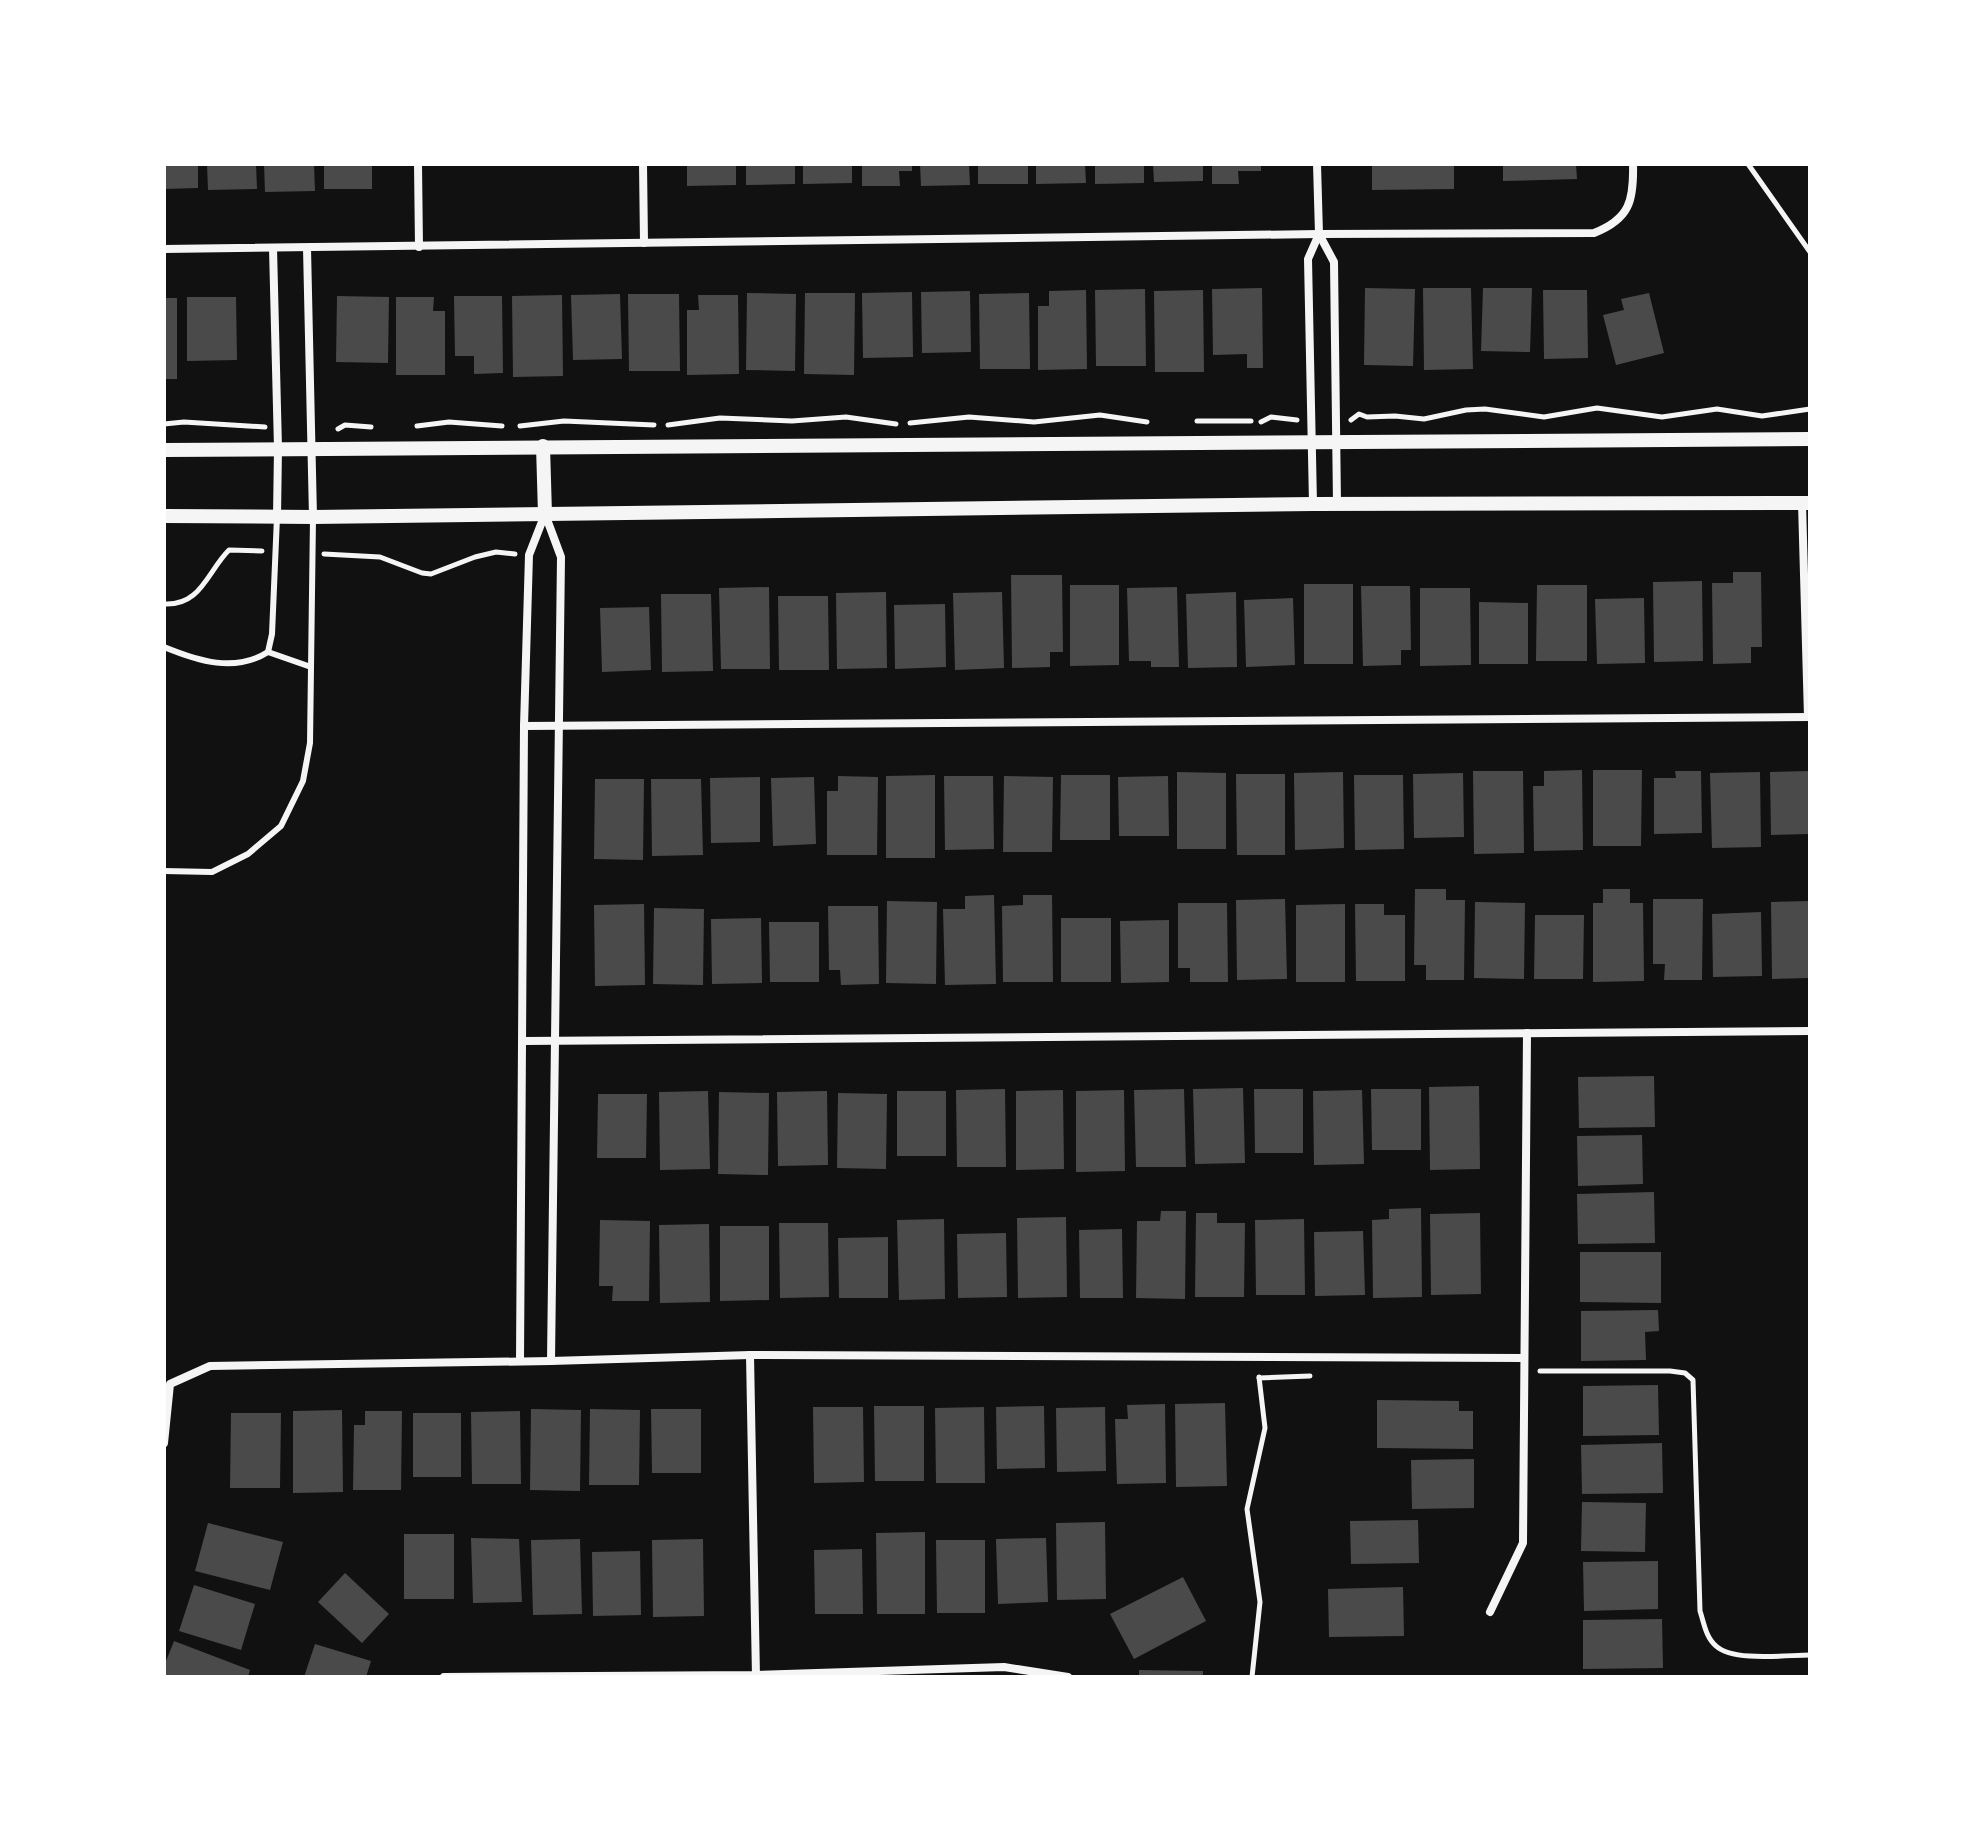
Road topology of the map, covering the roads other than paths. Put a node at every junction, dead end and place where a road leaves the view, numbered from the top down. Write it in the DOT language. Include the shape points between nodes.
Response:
graph roads {
  1 [pos="418,164"];
  2 [pos="643,164"];
  3 [pos="1317,164"];
  4 [pos="1633,164"];
  5 [pos="1319,234"];
  6 [pos="644,243"];
  7 [pos="419,247"];
  8 [pos="273,248"];
  9 [pos="307,248"];
  10 [pos="164,249"];
  11 [pos="1810,439"];
  12 [pos="1311,441"];
  13 [pos="1337,442"];
  14 [pos="543,446"];
  15 [pos="278,448"];
  16 [pos="313,449"];
  17 [pos="164,450"];
  18 [pos="1806,503"];
  19 [pos="1313,504"];
  20 [pos="1337,504"];
  21 [pos="545,514"];
  22 [pos="164,516"];
  23 [pos="277,517"];
  24 [pos="313,517"];
  25 [pos="164,647"];
  26 [pos="268,652"];
  27 [pos="311,667"];
  28 [pos="1809,717"];
  29 [pos="524,726"];
  30 [pos="558,726"];
  31 [pos="164,871"];
  32 [pos="1810,1031"];
  33 [pos="1527,1033"];
  34 [pos="524,1041"];
  35 [pos="555,1041"];
  36 [pos="750,1355"];
  37 [pos="1524,1358"];
  38 [pos="520,1361"];
  39 [pos="551,1361"];
  40 [pos="164,1443"];
  41 [pos="1490,1612"];
  42 [pos="756,1676"];
  43 [pos="444,1677"];
  44 [pos="1068,1677"];
  1 -- 7 [label="street"];
  2 -- 6 [label="street"];
  3 -- 5 [label="street"];
  4 -- 5 [label="street" via="1629,206 1620,219 1594,233"];
  5 -- 6 [label="street"];
  5 -- 12 [label="street" via="1308,259"];
  5 -- 13 [label="street" via="1334,262"];
  6 -- 7 [label="street"];
  7 -- 9 [label="street"];
  8 -- 9 [label="street"];
  8 -- 10 [label="street"];
  8 -- 15 [label="street"];
  9 -- 16 [label="street"];
  11 -- 13 [label="street"];
  12 -- 13 [label="street"];
  12 -- 14 [label="street"];
  12 -- 19 [label="street"];
  13 -- 20 [label="street"];
  14 -- 16 [label="street"];
  14 -- 21 [label="street"];
  15 -- 16 [label="street"];
  15 -- 17 [label="street"];
  15 -- 23 [label="street"];
  16 -- 24 [label="street"];
  18 -- 20 [label="street"];
  18 -- 28 [label="street"];
  19 -- 20 [label="street"];
  19 -- 21 [label="street"];
  21 -- 24 [label="street"];
  21 -- 29 [label="street" via="529,555"];
  21 -- 30 [label="street" via="561,557"];
  22 -- 23 [label="street"];
  23 -- 24 [label="street"];
  23 -- 26 [label="lane"];
  24 -- 27 [label="lane"];
  25 -- 26 [label="lane" via="215,663 254,661"];
  26 -- 27 [label="lane"];
  27 -- 31 [label="lane" via="310,743 303,781 281,826 248,854 212,872"];
  28 -- 30 [label="street"];
  29 -- 30 [label="street"];
  29 -- 34 [label="street"];
  30 -- 35 [label="street"];
  32 -- 33 [label="street"];
  33 -- 35 [label="street"];
  33 -- 37 [label="street"];
  34 -- 35 [label="street"];
  34 -- 38 [label="street"];
  35 -- 39 [label="street"];
  36 -- 37 [label="street"];
  36 -- 39 [label="street"];
  36 -- 42 [label="street"];
  37 -- 41 [label="street" via="1523,1543"];
  38 -- 39 [label="street"];
  38 -- 40 [label="street" via="210,1366 170,1384"];
  42 -- 43 [label="street"];
  42 -- 44 [label="street" via="1004,1667"];
}
